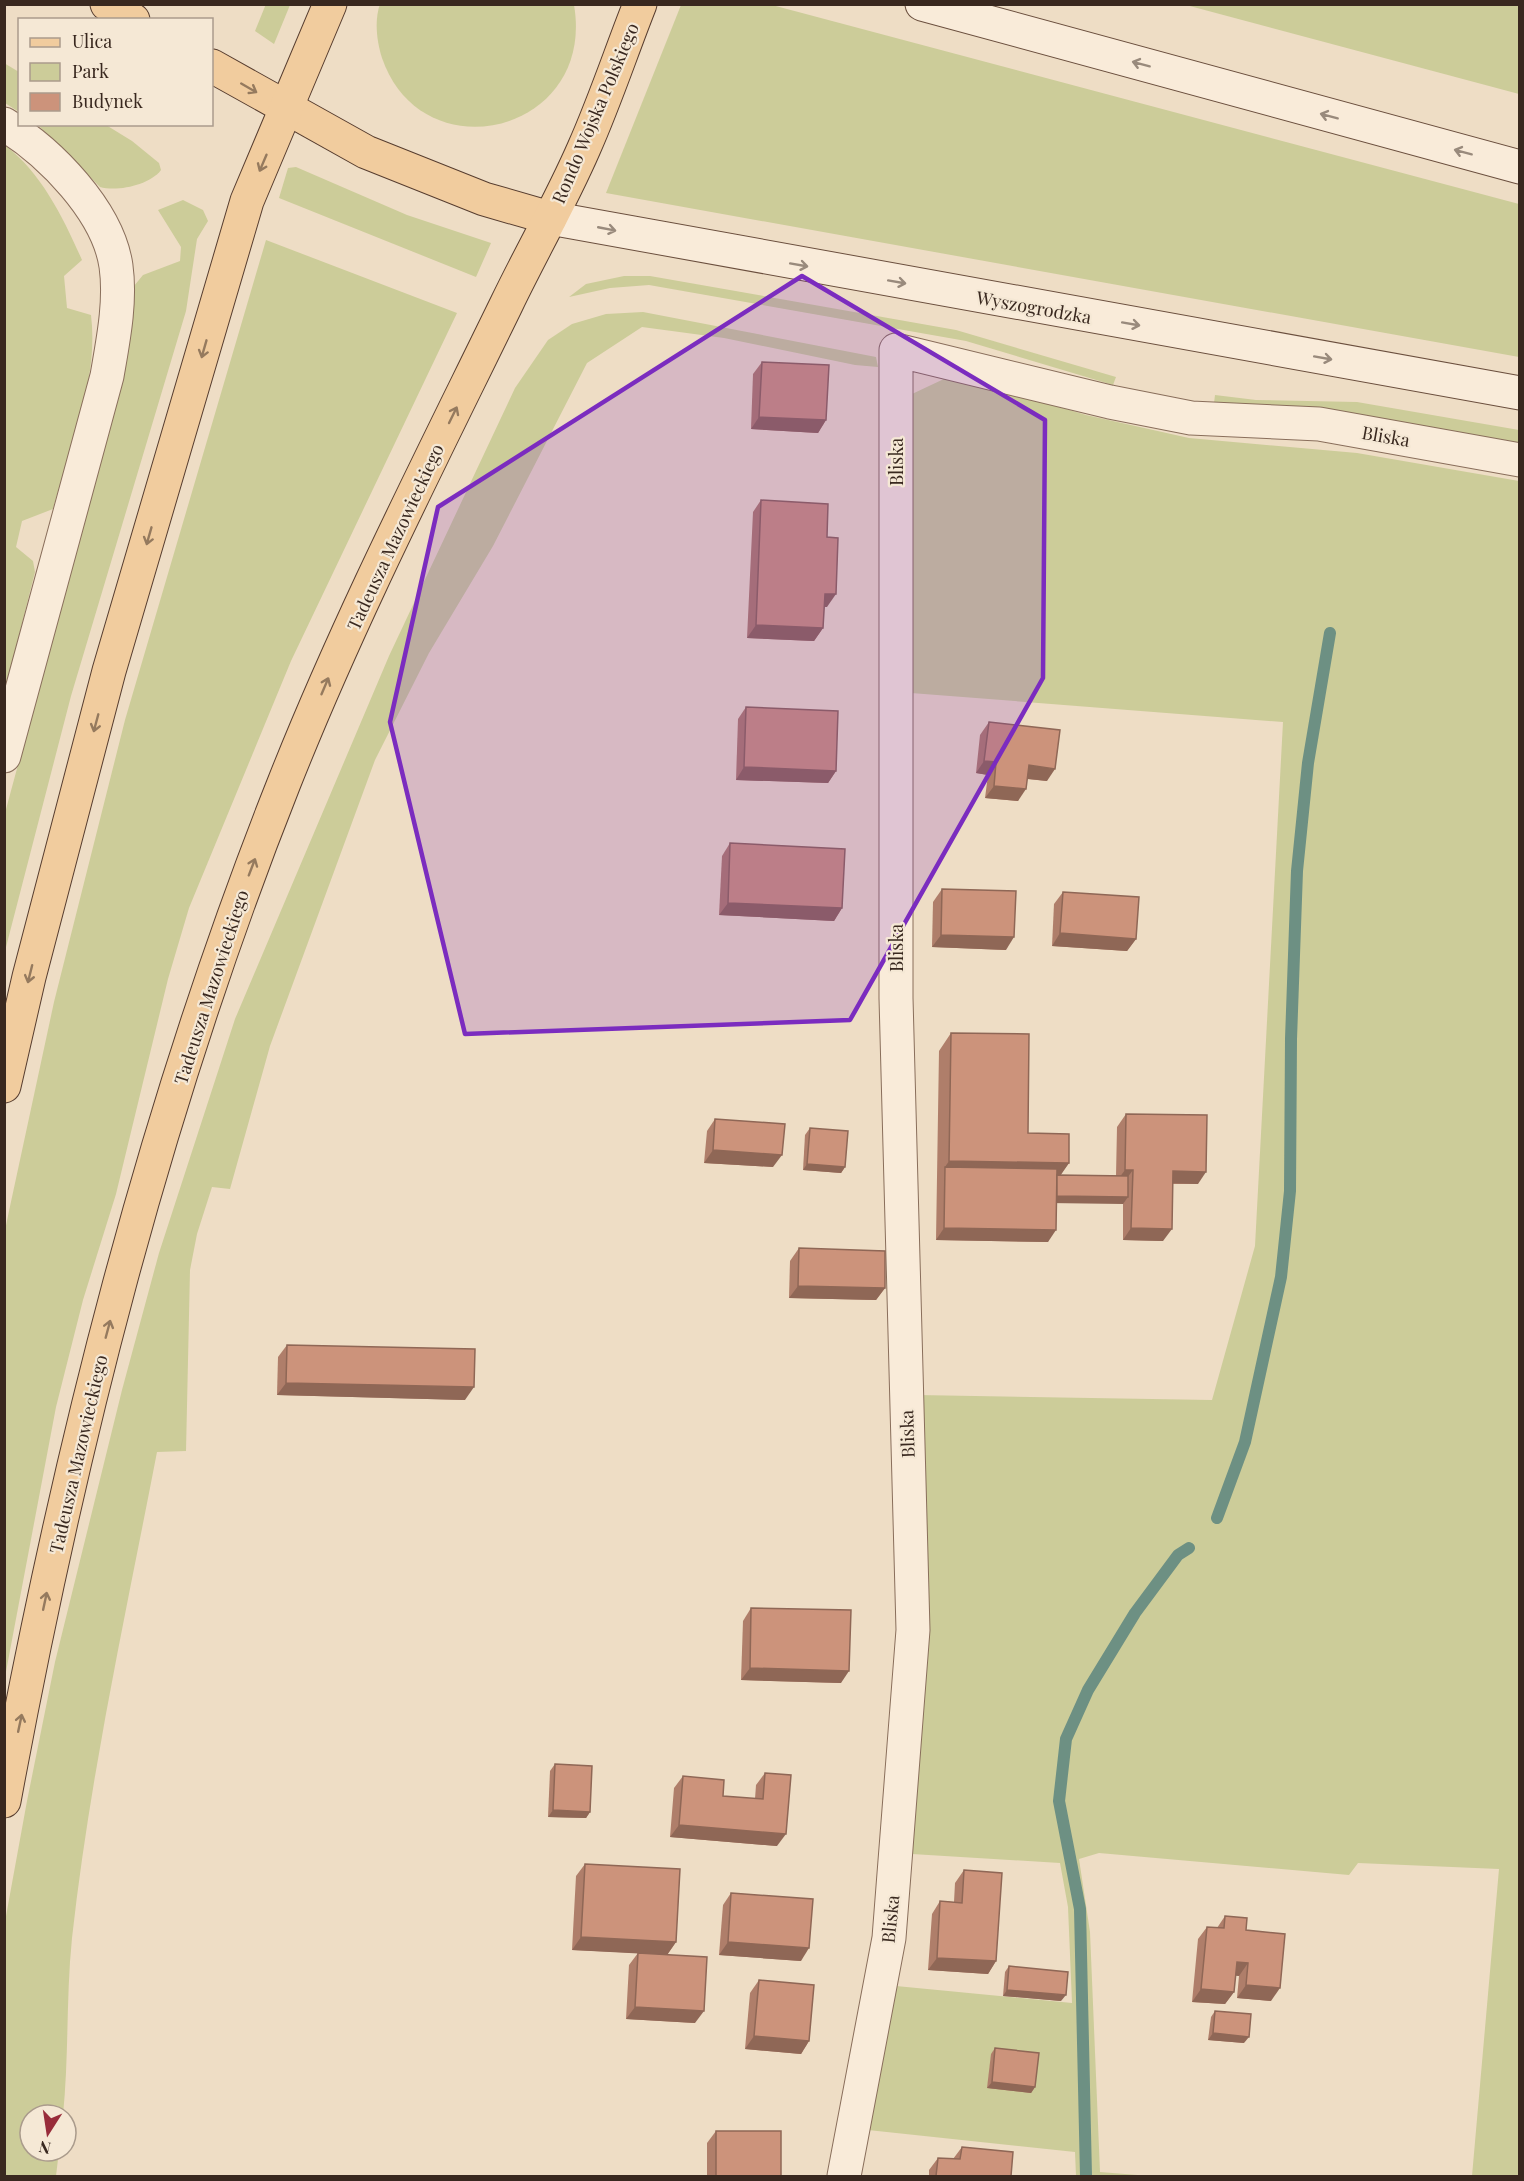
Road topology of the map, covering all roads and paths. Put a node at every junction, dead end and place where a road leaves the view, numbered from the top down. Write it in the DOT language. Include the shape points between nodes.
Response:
graph roads {
  1 [pos="107,4"];
  2 [pos="330,4"];
  3 [pos="640,4"];
  4 [pos="922,4"];
  5 [pos="130,18"];
  6 [pos="213,67"];
  7 [pos="286,109"];
  8 [pos="4,124"];
  9 [pos="1520,167"];
  10 [pos="550,218"];
  11 [pos="1520,393"];
  12 [pos="1520,460"];
  13 [pos="4,756"];
  14 [pos="4,1086"];
  15 [pos="4,1801"];
  16 [pos="844,2176"];
  1 -- 5 [label="main road"];
  2 -- 7 [label="main road"];
  3 -- 10 [label="main road, Rondo Wojska Polskiego" via="584,148"];
  9 -- 4 [label="street, one-way"];
  6 -- 7 [label="main road, one-way"];
  7 -- 10 [label="main road, Rondo Wojska Polskiego" via="376,156 484,199"];
  7 -- 14 [label="main road, one-way" via="247,201 113,659 31,967"];
  8 -- 13 [label="street" via="51,159 76,189 103,226 116,266 115,325 107,376"];
  10 -- 11 [label="street, Wyszogrodzka, one-way"];
  15 -- 10 [label="main road, Tadeusza Mazowieckiego, one-way" via="82,1424 168,1121 218,962 286,779 330,676"];
  12 -- 16 [label="street, Bliska" via="1319,424 1191,418 896,350 896,1009 913,1630 889,1938"];
}
